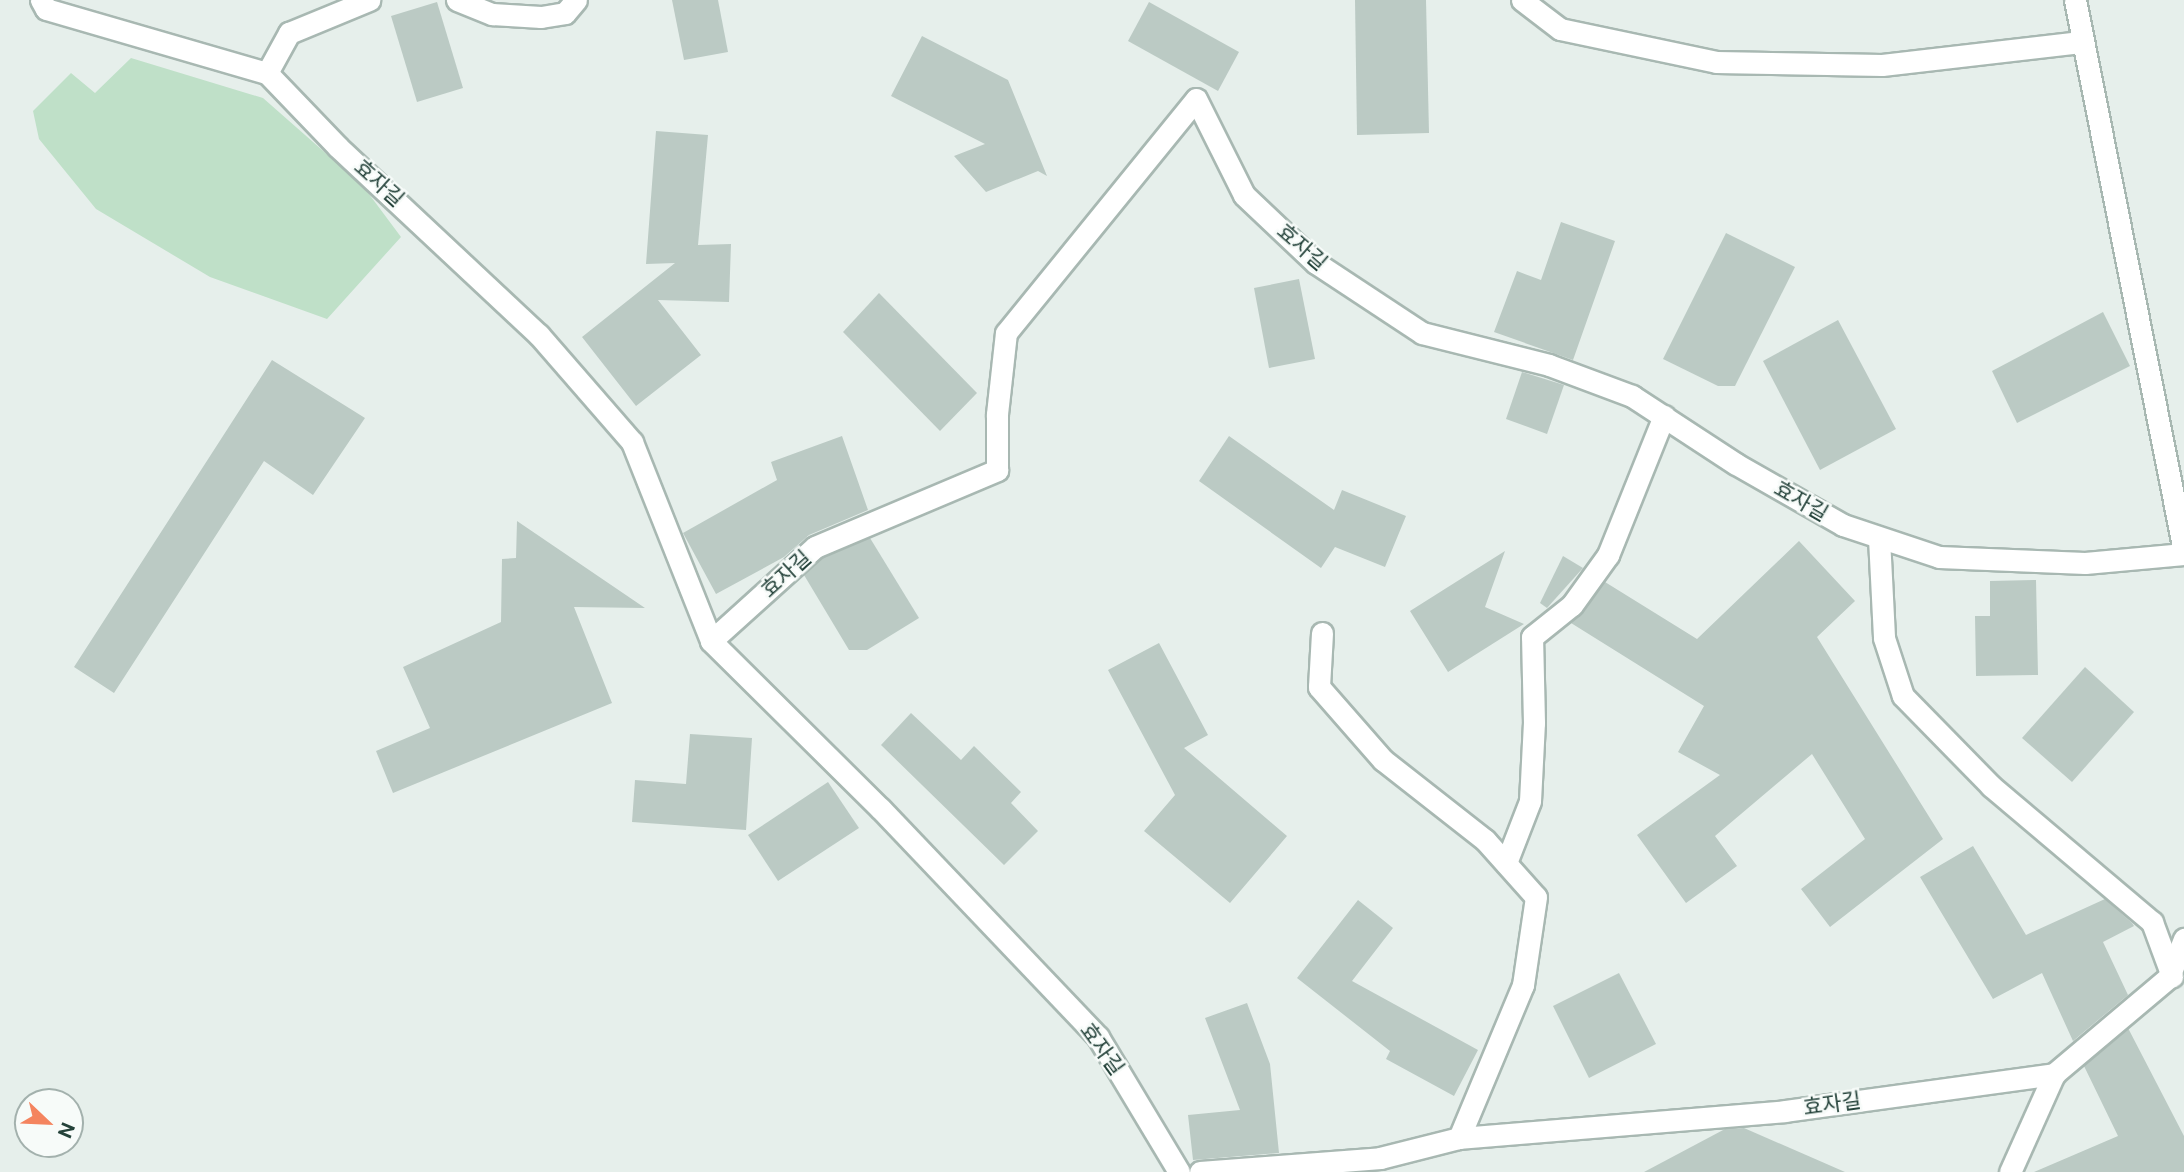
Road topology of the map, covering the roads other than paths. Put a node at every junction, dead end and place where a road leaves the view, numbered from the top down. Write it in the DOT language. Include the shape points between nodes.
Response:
graph roads {
  1 [pos="41,0"];
  2 [pos="369,0"];
  3 [pos="457,0"];
  4 [pos="576,0"];
  5 [pos="1522,0"];
  6 [pos="2075,0"];
  7 [pos="2081,42"];
  8 [pos="267,73"];
  9 [pos="1664,416"];
  10 [pos="1879,538"];
  11 [pos="2184,552"];
  12 [pos="1322,633"];
  13 [pos="711,641"];
  14 [pos="1506,863"];
  15 [pos="2184,939"];
  16 [pos="2177,974"];
  17 [pos="2054,1074"];
  18 [pos="1459,1138"];
  19 [pos="1179,1172"];
  20 [pos="1200,1172"];
  21 [pos="2010,1172"];
  1 -- 8 [label="street" via="46,9"];
  2 -- 8 [label="street" via="289,33"];
  3 -- 4 [label="street" via="492,14 541,17 565,13"];
  5 -- 7 [label="street" via="1559,29 1716,62 1882,65"];
  6 -- 7 [label="street, 효자길"];
  7 -- 11 [label="street, 효자길"];
  8 -- 13 [label="street, 효자길" via="338,147 539,335 632,442"];
  9 -- 10 [label="street, 효자길" via="1843,525"];
  9 -- 13 [label="street, 효자길" via="1632,396 1549,365 1423,332 1316,263 1244,195 1196,99 1006,333 997,414 997,470 815,547"];
  9 -- 14 [label="street" via="1608,555 1572,606 1532,637 1530,801"];
  10 -- 11 [label="street, 효자길" via="1939,557 2085,564"];
  10 -- 16 [label="street" via="1884,638 1903,696 1991,786 2152,922"];
  12 -- 14 [label="street" via="1319,687 1383,760 1485,839"];
  13 -- 19 [label="street, 효자길" via="881,809 1098,1037"];
  14 -- 18 [label="street" via="1536,897 1523,985"];
  15 -- 16 [label="street"];
  16 -- 17 [label="street"];
  17 -- 18 [label="street, 효자길" via="1785,1111"];
  17 -- 21 [label="street"];
  18 -- 20 [label="street, 효자길" via="1380,1158"];
}
